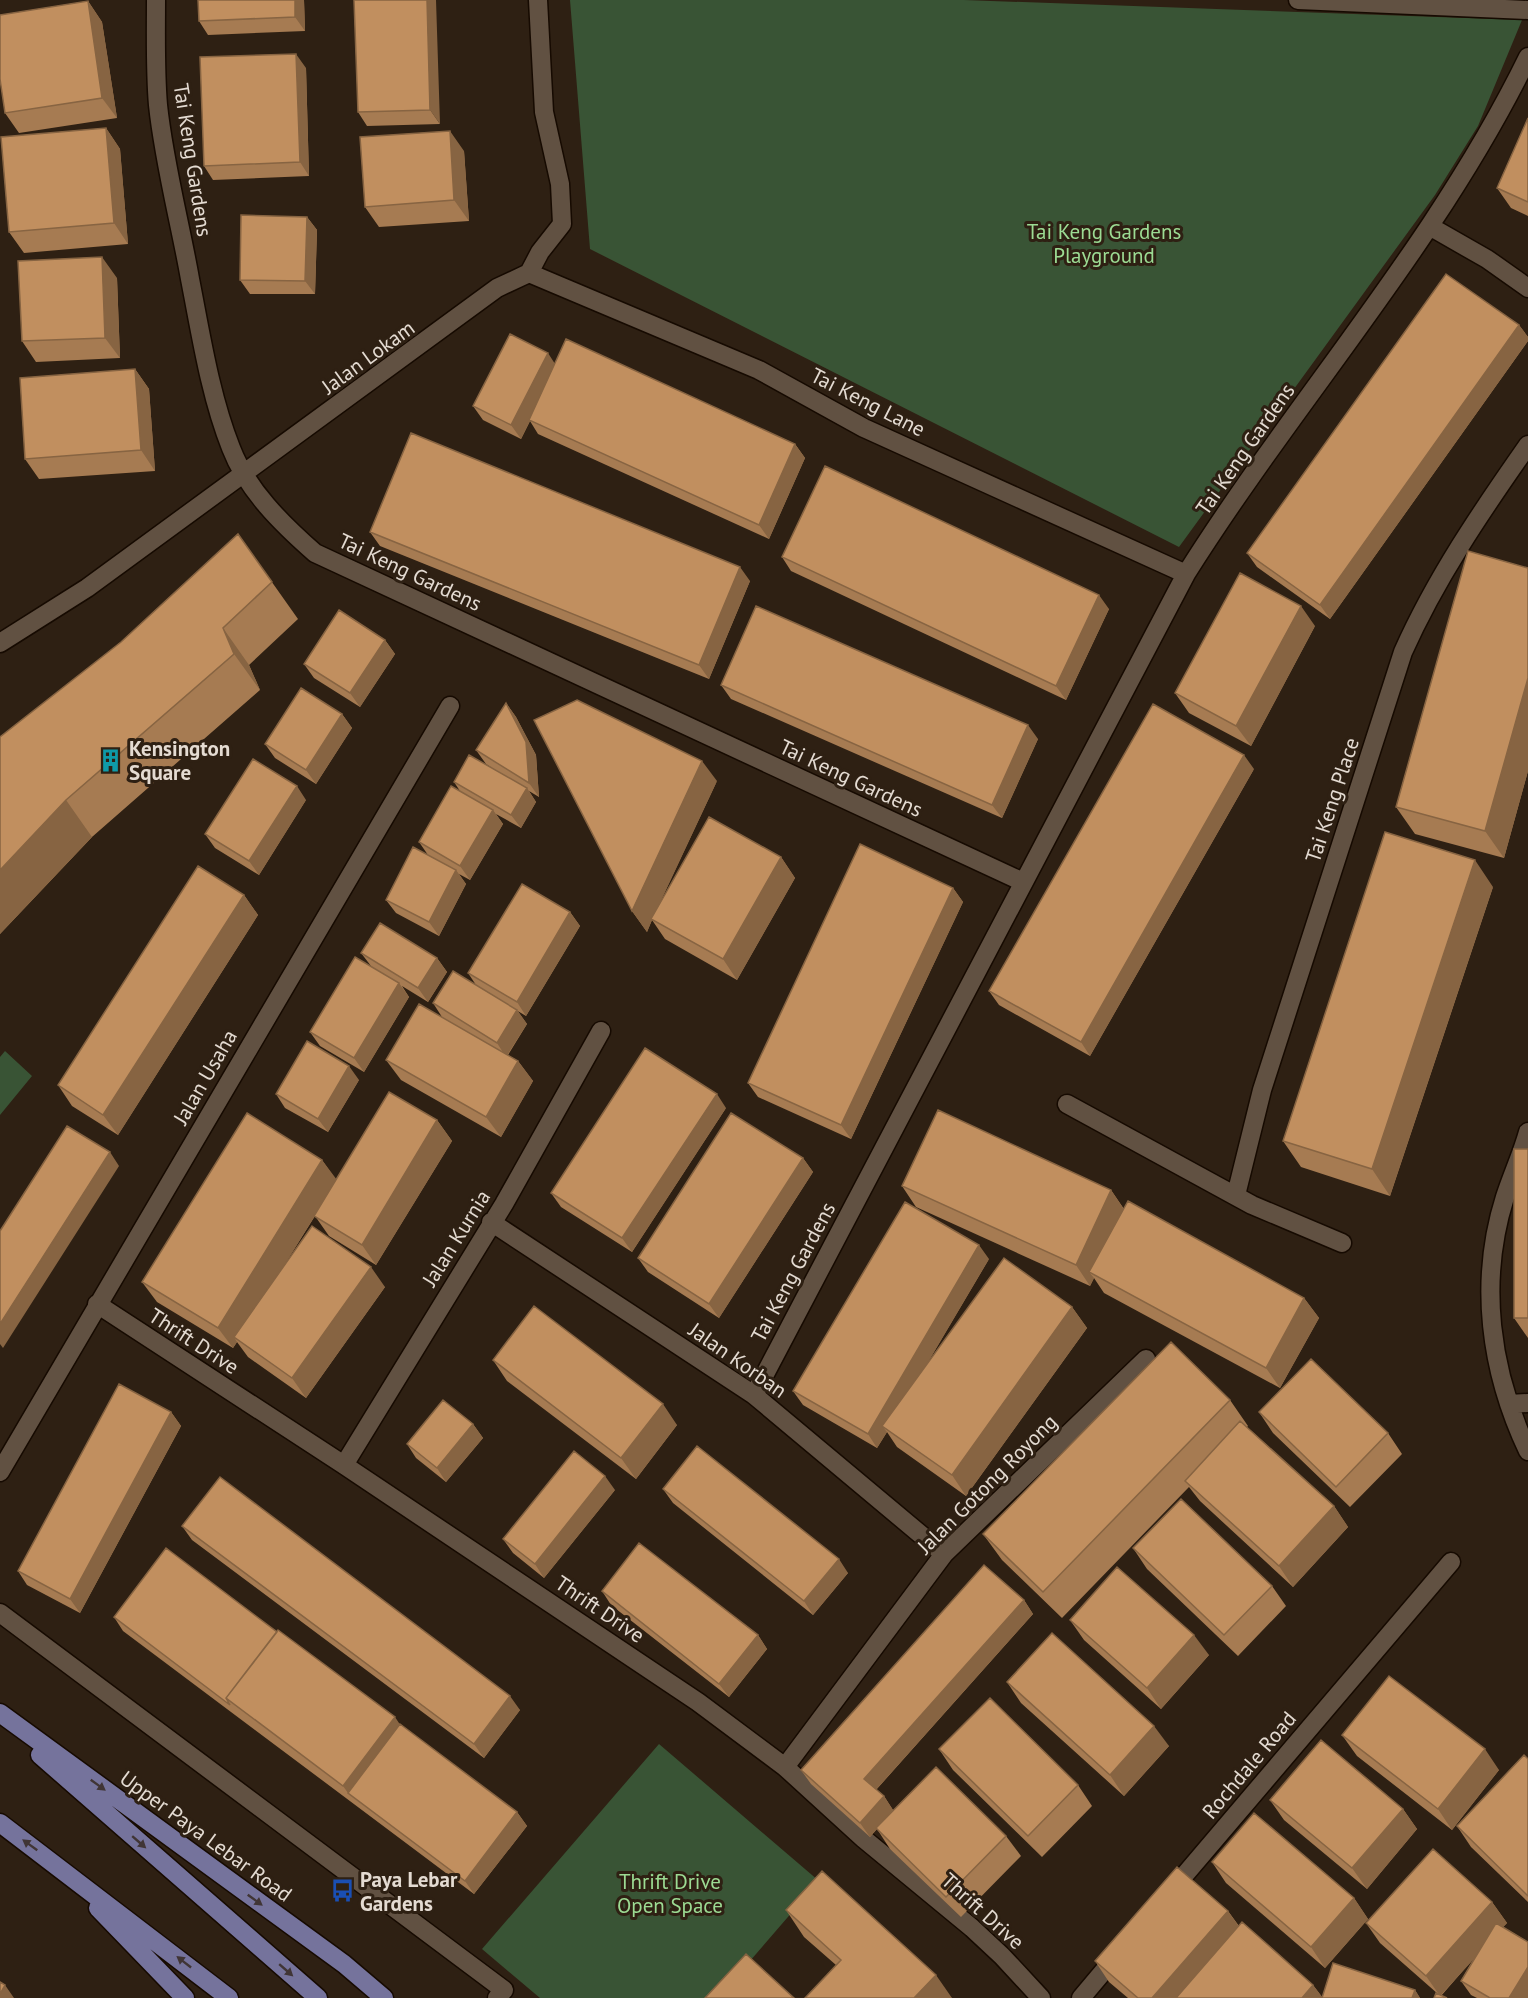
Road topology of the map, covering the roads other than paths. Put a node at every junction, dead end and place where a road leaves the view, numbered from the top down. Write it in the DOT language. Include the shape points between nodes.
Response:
graph roads {
  1 [pos="156,0"];
  2 [pos="538,0"];
  3 [pos="1298,0"];
  4 [pos="1528,10"];
  5 [pos="1528,57"];
  6 [pos="1431,227"];
  7 [pos="529,273"];
  8 [pos="1528,288"];
  9 [pos="1528,445"];
  10 [pos="244,474"];
  11 [pos="1186,574"];
  12 [pos="0,643"];
  13 [pos="450,706"];
  14 [pos="1023,882"];
  15 [pos="601,1031"];
  16 [pos="1067,1104"];
  17 [pos="1528,1132"];
  18 [pos="1236,1195"];
  19 [pos="491,1222"];
  20 [pos="1342,1244"];
  21 [pos="97,1304"];
  22 [pos="1146,1359"];
  23 [pos="754,1395"];
  24 [pos="1509,1404"];
  25 [pos="1528,1404"];
  26 [pos="1528,1451"];
  27 [pos="344,1465"];
  28 [pos="0,1472"];
  29 [pos="944,1554"];
  30 [pos="1451,1562"];
  31 [pos="0,1613"];
  32 [pos="0,1713"];
  33 [pos="0,1720"];
  34 [pos="785,1767"];
  35 [pos="0,1823"];
  36 [pos="59,1867"];
  37 [pos="1158,1907"];
  38 [pos="1127,1943"];
  39 [pos="184,1998"];
  40 [pos="229,1998"];
  41 [pos="318,1998"];
  42 [pos="384,1998"];
  43 [pos="497,1998"];
  44 [pos="1041,1998"];
  45 [pos="1081,1998"];
  1 -- 10 [label="street, Tai Keng Gardens" via="158,105 214,390 231,448"];
  2 -- 7 [label="street" via="544,112 560,184 562,224"];
  3 -- 4 [label="street"];
  5 -- 6 [label="street, Tai Keng Gardens"];
  6 -- 8 [label="street"];
  6 -- 11 [label="street, Tai Keng Gardens"];
  7 -- 10 [label="street, Jalan Lokam" via="497,288"];
  7 -- 11 [label="street, Tai Keng Lane" via="759,370 864,428"];
  9 -- 18 [label="street, Tai Keng Place" via="1449,562 1403,652 1262,1090"];
  10 -- 12 [label="street, Jalan Lokam" via="87,588"];
  10 -- 14 [label="street, Tai Keng Gardens" via="258,495 315,553"];
  11 -- 14 [label="street, Tai Keng Gardens"];
  13 -- 21 [label="street, Jalan Usaha"];
  14 -- 23 [label="street, Tai Keng Gardens"];
  15 -- 19 [label="street, Jalan Kurnia"];
  16 -- 18 [label="street"];
  17 -- 24 [label="street" via="1504,1198 1488,1300"];
  18 -- 20 [label="street"];
  19 -- 23 [label="street, Jalan Korban"];
  19 -- 27 [label="street, Jalan Kurnia"];
  21 -- 27 [label="street, Thrift Drive"];
  21 -- 28 [label="street, Jalan Usaha"];
  22 -- 29 [label="street, Jalan Gotong Royong"];
  23 -- 29 [label="street, Jalan Korban"];
  24 -- 25 [label="street"];
  24 -- 26 [label="street"];
  27 -- 34 [label="street, Thrift Drive" via="698,1702"];
  29 -- 34 [label="street, Jalan Gotong Royong"];
  30 -- 37 [label="street, Rochdale Road"];
  31 -- 43 [label="street" via="504,1990"];
  32 -- 42 [label="main road, Upper Paya Lebar Road, one-way" via="334,1957"];
  33 -- 41 [label="main road, Upper Paya Lebar Road, one-way"];
  34 -- 44 [label="street, Thrift Drive" via="864,1839 972,1928"];
  36 -- 35 [label="main road, one-way"];
  36 -- 39 [label="main road"];
  40 -- 36 [label="main road, one-way"];
  38 -- 45 [label="street"];
}
